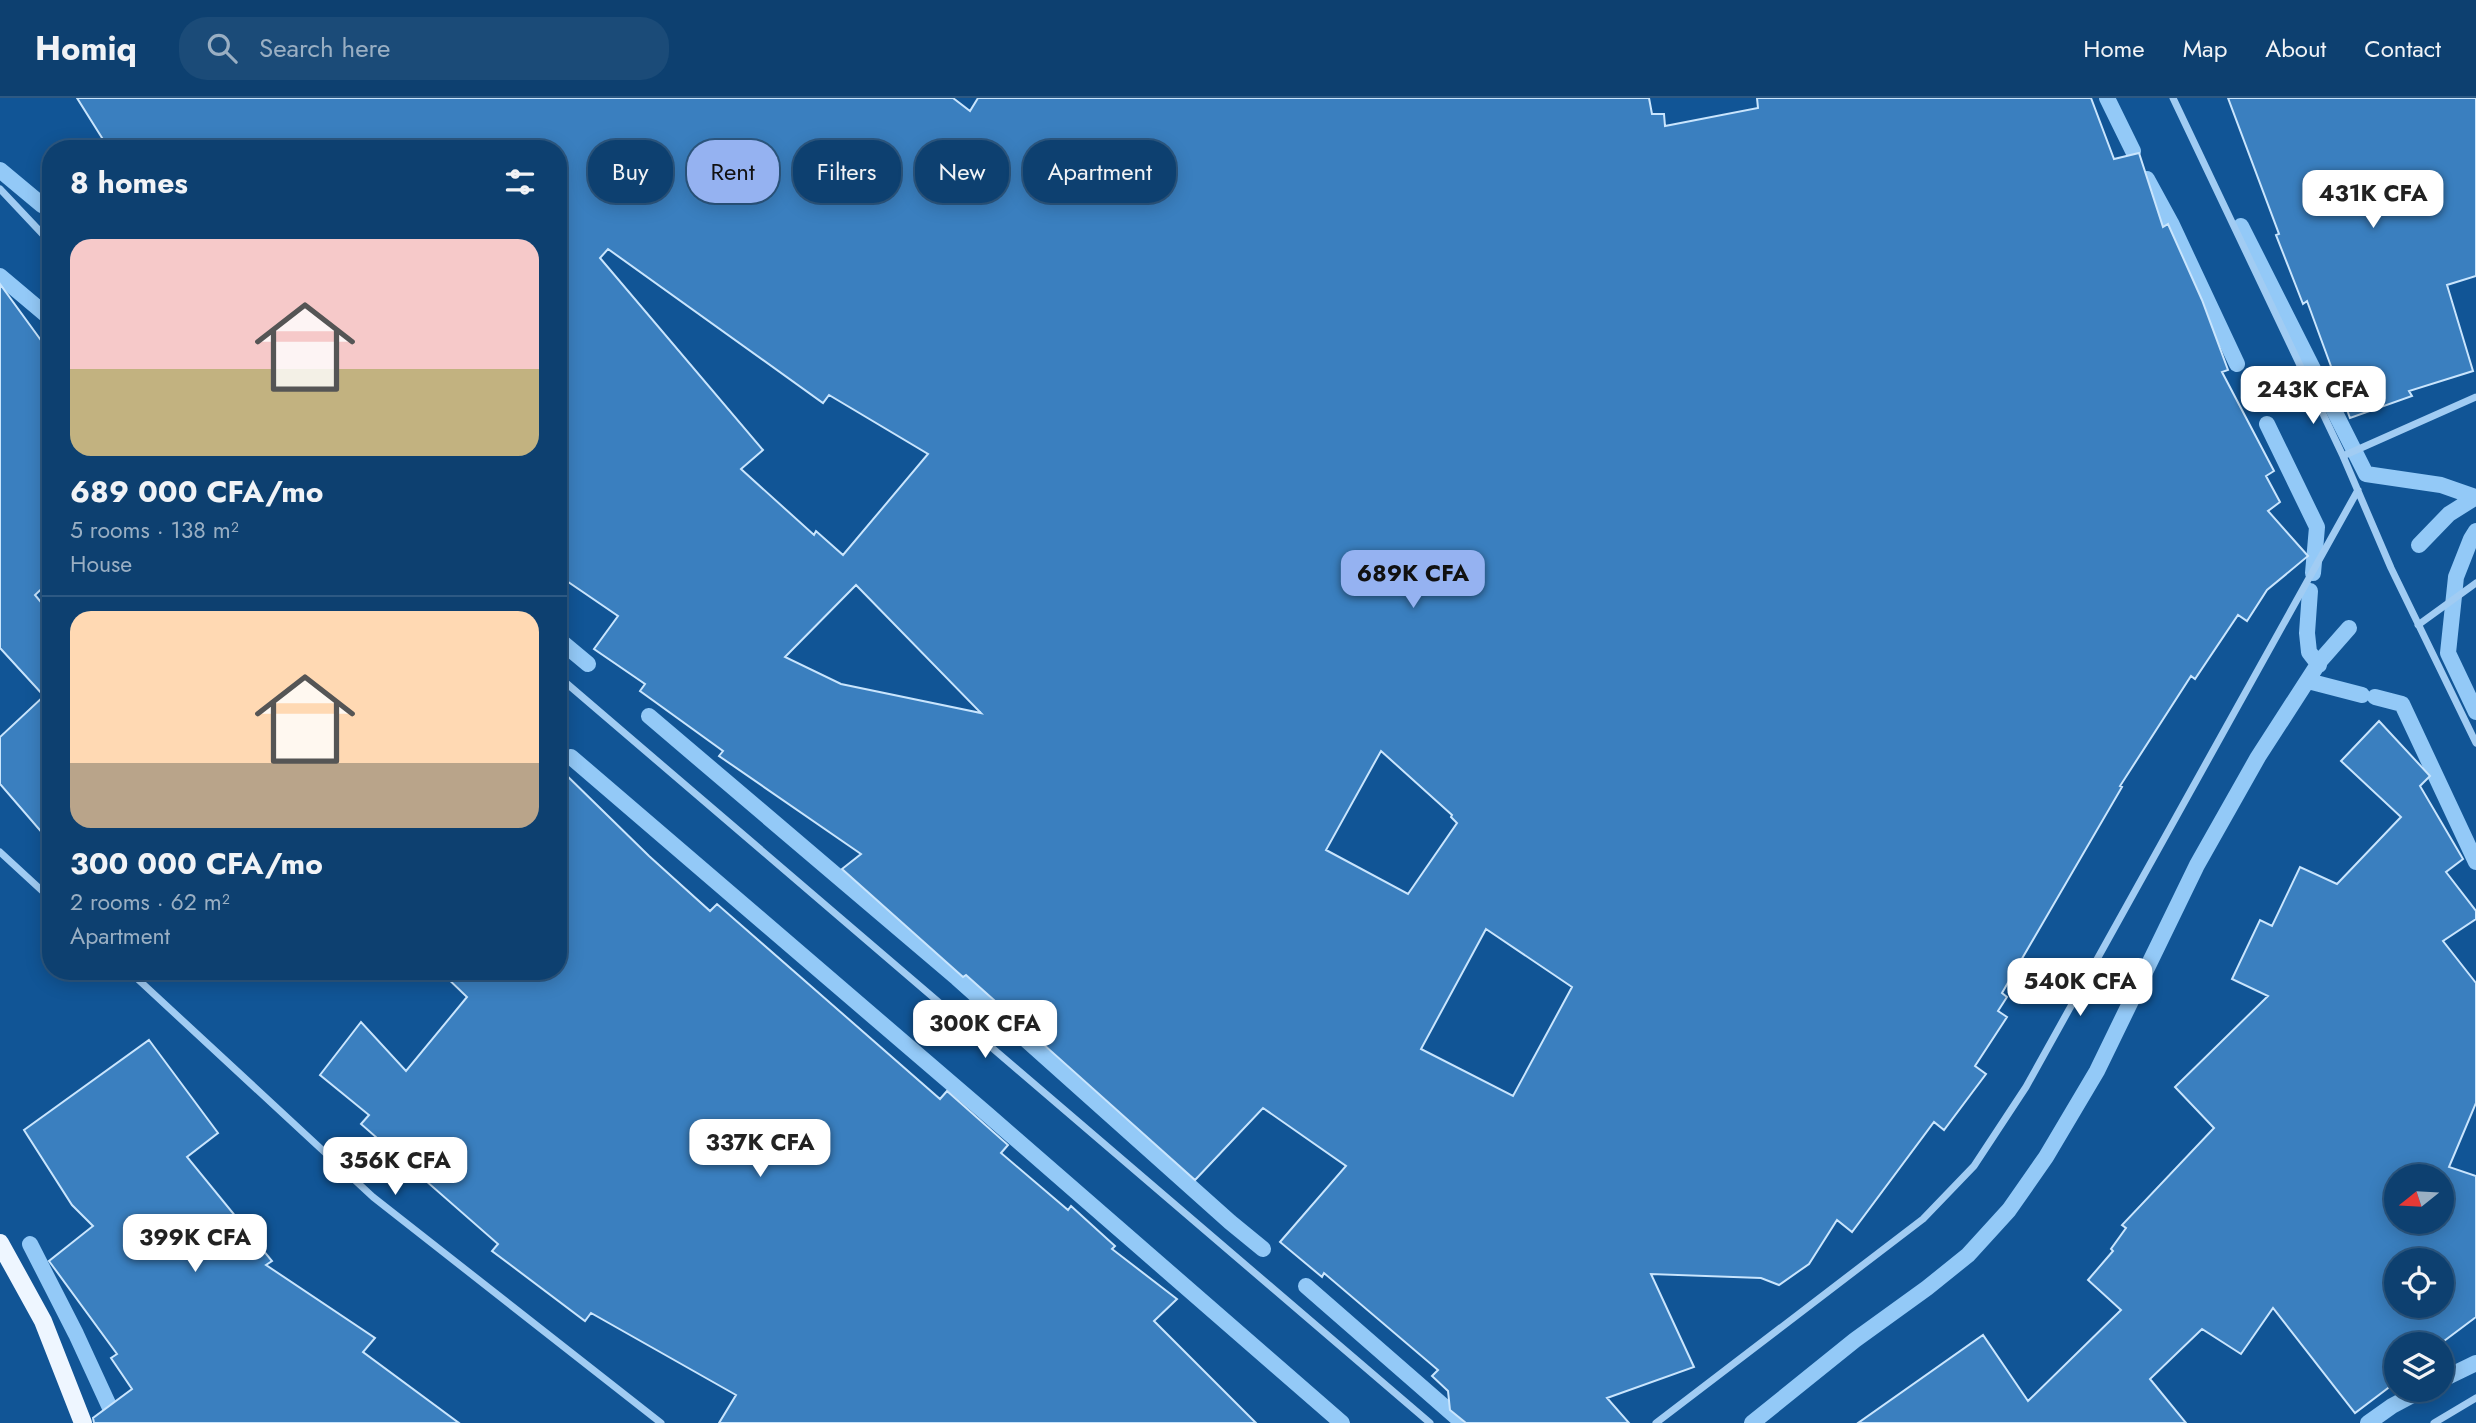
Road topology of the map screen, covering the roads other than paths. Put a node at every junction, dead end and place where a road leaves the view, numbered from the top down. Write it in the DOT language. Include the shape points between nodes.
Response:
graph roads {
  1 [pos="2173,98"];
  2 [pos="0,189"];
  3 [pos="42,233"];
  4 [pos="2476,397"];
  5 [pos="2343,456"];
  6 [pos="2358,490"];
  7 [pos="2476,583"];
  8 [pos="2418,625"];
  9 [pos="567,684"];
  10 [pos="2476,743"];
  11 [pos="0,852"];
  12 [pos="42,891"];
  13 [pos="139,980"];
  14 [pos="0,1243"];
  15 [pos="2476,1398"];
  16 [pos="83,1423"];
  17 [pos="661,1423"];
  18 [pos="1430,1423"];
  19 [pos="1656,1423"];
  20 [pos="2434,1423"];
  1 -- 5 [label="street"];
  2 -- 3 [label="street"];
  4 -- 5 [label="street"];
  5 -- 6 [label="street"];
  6 -- 8 [label="street"];
  6 -- 19 [label="street" via="2026,1087 1974,1166 1923,1219"];
  7 -- 8 [label="street"];
  8 -- 10 [label="street"];
  9 -- 18 [label="street"];
  11 -- 12 [label="street"];
  13 -- 17 [label="street" via="373,1197"];
  14 -- 16 [label="main road" via="43,1321"];
  15 -- 20 [label="street"];
}
